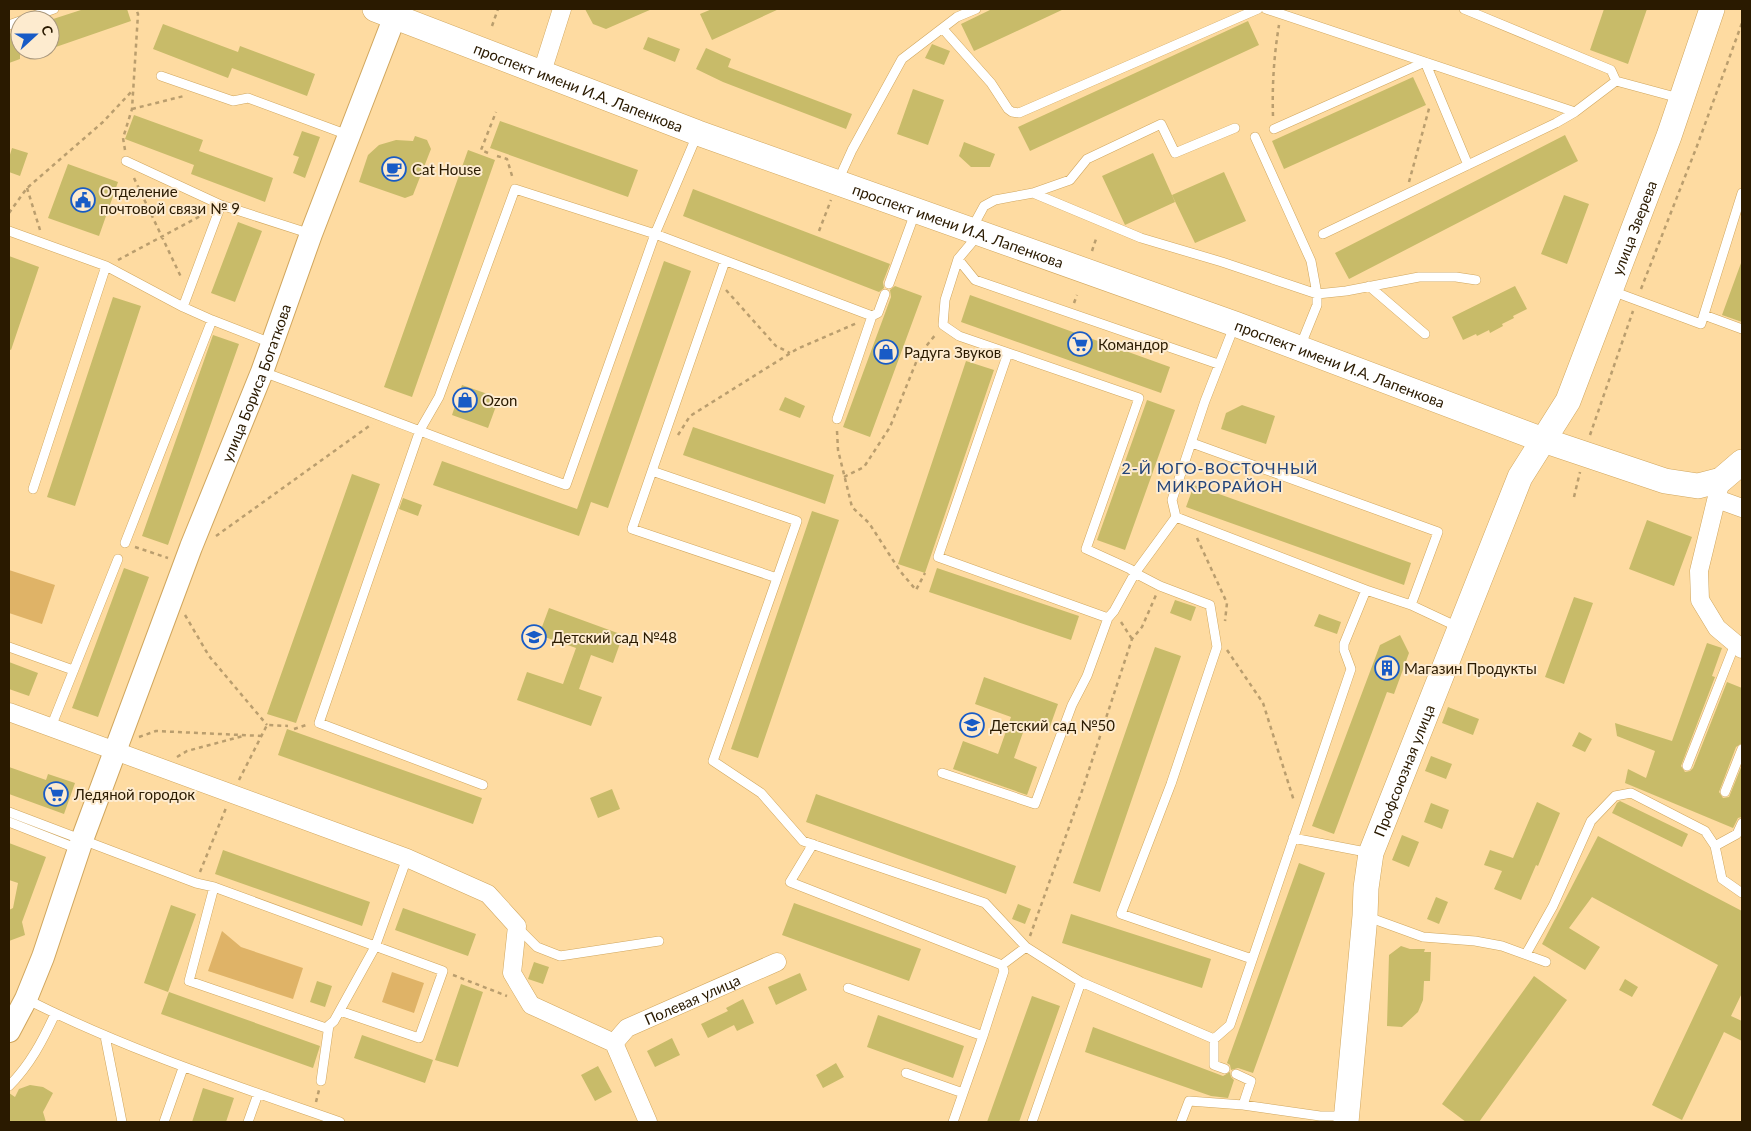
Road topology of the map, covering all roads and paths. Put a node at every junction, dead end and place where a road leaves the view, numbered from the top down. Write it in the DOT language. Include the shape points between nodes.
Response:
graph roads {
  1 [pos="136,9"];
  2 [pos="498,9"];
  3 [pos="562,9"];
  4 [pos="976,9"];
  5 [pos="1258,9"];
  6 [pos="1266,9"];
  7 [pos="1464,9"];
  8 [pos="1712,9"];
  9 [pos="400,14"];
  10 [pos="1281,14"];
  11 [pos="1742,24"];
  12 [pos="492,26"];
  13 [pos="943,29"];
  14 [pos="1424,62"];
  15 [pos="542,72"];
  16 [pos="161,76"];
  17 [pos="1616,81"];
  18 [pos="1435,88"];
  19 [pos="133,90"];
  20 [pos="204,91"];
  21 [pos="1681,99"];
  22 [pos="132,109"];
  23 [pos="496,112"];
  24 [pos="1575,112"];
  25 [pos="1235,128"];
  26 [pos="1274,129"];
  27 [pos="698,133"];
  28 [pos="348,135"];
  29 [pos="1255,137"];
  30 [pos="488,153"];
  31 [pos="497,156"];
  32 [pos="126,161"];
  33 [pos="1468,165"];
  34 [pos="838,182"];
  35 [pos="27,188"];
  36 [pos="515,189"];
  37 [pos="1742,192"];
  38 [pos="1033,193"];
  39 [pos="1405,195"];
  40 [pos="221,205"];
  41 [pos="916,211"];
  42 [pos="9,213"];
  43 [pos="9,231"];
  44 [pos="819,231"];
  45 [pos="976,232"];
  46 [pos="311,234"];
  47 [pos="655,234"];
  48 [pos="1323,234"];
  49 [pos="162,236"];
  50 [pos="1096,239"];
  51 [pos="45,244"];
  52 [pos="1092,250"];
  53 [pos="958,259"];
  54 [pos="725,260"];
  55 [pos="106,266"];
  56 [pos="1476,280"];
  57 [pos="718,282"];
  58 [pos="889,284"];
  59 [pos="1368,286"];
  60 [pos="1610,291"];
  61 [pos="188,292"];
  62 [pos="885,294"];
  63 [pos="1317,294"];
  64 [pos="1637,300"];
  65 [pos="183,307"];
  66 [pos="1704,315"];
  67 [pos="872,316"];
  68 [pos="212,320"];
  69 [pos="1235,324"];
  70 [pos="943,326"];
  71 [pos="1742,329"];
  72 [pos="1425,334"];
  73 [pos="271,343"];
  74 [pos="1300,349"];
  75 [pos="790,353"];
  76 [pos="1008,353"];
  77 [pos="1218,364"];
  78 [pos="262,372"];
  79 [pos="383,416"];
  80 [pos="837,419"];
  81 [pos="420,430"];
  82 [pos="1543,440"];
  83 [pos="674,442"];
  84 [pos="1192,443"];
  85 [pos="1584,454"];
  86 [pos="1742,462"];
  87 [pos="652,471"];
  88 [pos="844,476"];
  89 [pos="34,489"];
  90 [pos="1719,490"];
  91 [pos="1574,497"];
  92 [pos="1742,508"];
  93 [pos="1176,518"];
  94 [pos="1190,523"];
  95 [pos="214,537"];
  96 [pos="125,543"];
  97 [pos="118,559"];
  98 [pos="172,559"];
  99 [pos="925,573"];
  100 [pos="1134,573"];
  101 [pos="778,578"];
  102 [pos="1160,586"];
  103 [pos="1366,590"];
  104 [pos="170,604"];
  105 [pos="1411,605"];
  106 [pos="1111,615"];
  107 [pos="1225,628"];
  108 [pos="1460,628"];
  109 [pos="1132,639"];
  110 [pos="1223,644"];
  111 [pos="1739,646"];
  112 [pos="9,647"];
  113 [pos="73,670"];
  114 [pos="9,712"];
  115 [pos="267,725"];
  116 [pos="51,727"];
  117 [pos="247,735"];
  118 [pos="263,736"];
  119 [pos="138,737"];
  120 [pos="1742,749"];
  121 [pos="116,751"];
  122 [pos="1687,766"];
  123 [pos="158,767"];
  124 [pos="942,773"];
  125 [pos="484,785"];
  126 [pos="1725,792"];
  127 [pos="9,812"];
  128 [pos="1299,818"];
  129 [pos="9,822"];
  130 [pos="1742,823"];
  131 [pos="1292,838"];
  132 [pos="813,844"];
  133 [pos="80,845"];
  134 [pos="1715,846"];
  135 [pos="1371,853"];
  136 [pos="407,858"];
  137 [pos="214,887"];
  138 [pos="1742,893"];
  139 [pos="1365,916"];
  140 [pos="517,926"];
  141 [pos="659,941"];
  142 [pos="375,947"];
  143 [pos="1026,947"];
  144 [pos="1526,954"];
  145 [pos="1252,959"];
  146 [pos="777,962"];
  147 [pos="1546,962"];
  148 [pos="1002,965"];
  149 [pos="443,971"];
  150 [pos="1081,982"];
  151 [pos="848,988"];
  152 [pos="26,999"];
  153 [pos="531,1005"];
  154 [pos="340,1010"];
  155 [pos="55,1014"];
  156 [pos="329,1025"];
  157 [pos="9,1031"];
  158 [pos="105,1036"];
  159 [pos="983,1036"];
  160 [pos="1214,1039"];
  161 [pos="614,1043"];
  162 [pos="183,1068"];
  163 [pos="1225,1069"];
  164 [pos="906,1073"];
  165 [pos="1236,1074"];
  166 [pos="321,1081"];
  167 [pos="9,1086"];
  168 [pos="963,1093"];
  169 [pos="258,1094"];
  170 [pos="1243,1105"];
  171 [pos="314,1113"];
  172 [pos="1320,1116"];
  173 [pos="1347,1119"];
  174 [pos="122,1122"];
  175 [pos="164,1122"];
  176 [pos="248,1122"];
  177 [pos="340,1122"];
  178 [pos="648,1122"];
  179 [pos="953,1122"];
  180 [pos="1032,1122"];
  181 [pos="1181,1122"];
  182 [pos="1312,1122"];
  1 -- 19 [label="path"];
  2 -- 12 [label="path"];
  3 -- 15 [label="street"];
  4 -- 13 [label="lane" via="957,17"];
  5 -- 13 [label="lane" via="1019,113 1008,108 991,83"];
  6 -- 10 [label="lane"];
  7 -- 17 [label="lane" via="1611,70"];
  8 -- 21 [label="main road, улица Зверева"];
  9 -- 15 [label="main road, проспект имени И.А. Лапенкова"];
  9 -- 28 [label="street, улица Бориса Богаткова"];
  10 -- 14 [label="lane"];
  10 -- 26 [label="path" via="1272,92"];
  11 -- 64 [label="path"];
  13 -- 34 [label="lane" via="902,59"];
  14 -- 18 [label="lane"];
  14 -- 24 [label="lane"];
  14 -- 26 [label="lane"];
  15 -- 27 [label="main road, проспект имени И.А. Лапенкова"];
  16 -- 20 [label="lane"];
  17 -- 21 [label="lane"];
  17 -- 24 [label="lane"];
  18 -- 33 [label="lane"];
  18 -- 39 [label="path"];
  19 -- 22 [label="path"];
  19 -- 35 [label="path" via="103,122"];
  20 -- 22 [label="path"];
  20 -- 28 [label="lane" via="233,101 248,98"];
  21 -- 60 [label="main road, улица Зверева"];
  22 -- 32 [label="path" via="123,138"];
  23 -- 30 [label="path" via="481,150"];
  24 -- 33 [label="lane"];
  25 -- 38 [label="lane" via="1175,153 1161,124 1087,159 1070,180"];
  27 -- 34 [label="main road, проспект имени И.А. Лапенкова"];
  27 -- 47 [label="lane"];
  28 -- 46 [label="street, улица Бориса Богаткова"];
  29 -- 63 [label="lane" via="1311,261"];
  31 -- 36 [label="path" via="507,160"];
  32 -- 40 [label="lane"];
  32 -- 49 [label="path"];
  33 -- 39 [label="lane"];
  34 -- 41 [label="main road, проспект имени И.А. Лапенкова"];
  34 -- 44 [label="path"];
  35 -- 42 [label="path"];
  35 -- 51 [label="path"];
  36 -- 47 [label="lane"];
  36 -- 81 [label="lane" via="440,397"];
  37 -- 66 [label="lane"];
  38 -- 45 [label="lane" via="995,200 984,206"];
  38 -- 63 [label="lane" via="1141,238"];
  39 -- 48 [label="lane"];
  40 -- 46 [label="lane"];
  40 -- 49 [label="path"];
  40 -- 61 [label="lane"];
  41 -- 45 [label="main road, проспект имени И.А. Лапенкова"];
  41 -- 58 [label="lane"];
  43 -- 51 [label="lane"];
  45 -- 53 [label="lane"];
  45 -- 69 [label="main road, проспект имени И.А. Лапенкова"];
  46 -- 73 [label="street, улица Бориса Богаткова"];
  47 -- 54 [label="lane"];
  47 -- 81 [label="lane" via="566,485"];
  49 -- 55 [label="path"];
  49 -- 61 [label="path"];
  50 -- 52 [label="path"];
  51 -- 55 [label="lane"];
  53 -- 70 [label="lane" via="945,300"];
  53 -- 77 [label="lane" via="975,280"];
  54 -- 57 [label="lane"];
  54 -- 67 [label="lane"];
  55 -- 65 [label="lane"];
  55 -- 89 [label="lane"];
  56 -- 59 [label="lane" via="1418,277"];
  57 -- 75 [label="path" via="776,346"];
  57 -- 87 [label="lane"];
  59 -- 63 [label="lane"];
  59 -- 72 [label="lane"];
  60 -- 64 [label="lane"];
  60 -- 82 [label="main road, улица Зверева" via="1568,401"];
  61 -- 65 [label="lane"];
  62 -- 67 [label="lane" via="878,313"];
  63 -- 74 [label="lane" via="1317,305"];
  64 -- 66 [label="lane" via="1701,324"];
  64 -- 85 [label="path"];
  65 -- 68 [label="lane"];
  66 -- 71 [label="lane"];
  67 -- 75 [label="path"];
  67 -- 80 [label="lane"];
  68 -- 73 [label="lane"];
  68 -- 96 [label="lane"];
  69 -- 74 [label="main road, проспект имени И.А. Лапенкова"];
  69 -- 77 [label="lane"];
  70 -- 76 [label="lane" via="959,336"];
  70 -- 88 [label="path" via="918,355 890,427 864,467"];
  73 -- 78 [label="street, улица Бориса Богаткова"];
  74 -- 82 [label="main road, проспект имени И.А. Лапенкова"];
  75 -- 83 [label="path" via="690,416"];
  76 -- 100 [label="lane" via="1139,398 1086,549"];
  76 -- 106 [label="lane" via="938,557"];
  77 -- 84 [label="lane"];
  78 -- 79 [label="lane"];
  78 -- 104 [label="street, улица Бориса Богаткова"];
  79 -- 81 [label="lane"];
  79 -- 95 [label="path"];
  80 -- 88 [label="path" via="838,450"];
  81 -- 125 [label="lane" via="319,723"];
  82 -- 85 [label="main road, проспект имени И.А. Лапенкова"];
  82 -- 108 [label="main road, Профсоюзная улица" via="1520,477"];
  84 -- 93 [label="lane" via="1172,500"];
  84 -- 105 [label="lane" via="1438,532"];
  85 -- 90 [label="main road, проспект имени И.А. Лапенкова" via="1665,482"];
  85 -- 91 [label="path"];
  86 -- 90 [label="main road"];
  87 -- 101 [label="lane" via="798,521"];
  87 -- 101 [label="lane" via="632,529"];
  88 -- 99 [label="path" via="852,507 869,523 916,590"];
  90 -- 92 [label="street"];
  90 -- 111 [label="street" via="1699,571 1700,600 1716,628"];
  93 -- 94 [label="lane"];
  93 -- 100 [label="lane"];
  94 -- 103 [label="lane"];
  94 -- 107 [label="path" via="1227,603"];
  96 -- 98 [label="path"];
  97 -- 113 [label="lane"];
  100 -- 102 [label="lane"];
  100 -- 106 [label="lane"];
  101 -- 132 [label="lane" via="714,761 761,793 803,841"];
  102 -- 109 [label="path" via="1142,627"];
  102 -- 145 [label="lane" via="1210,605 1217,646 1171,784 1122,914"];
  103 -- 105 [label="lane"];
  103 -- 128 [label="lane" via="1344,644 1351,669"];
  104 -- 115 [label="path" via="184,614 209,656"];
  104 -- 121 [label="street, улица Бориса Богаткова"];
  105 -- 108 [label="lane"];
  106 -- 109 [label="path"];
  106 -- 124 [label="lane" via="1072,705 1035,804"];
  108 -- 135 [label="main road, Профсоюзная улица"];
  109 -- 143 [label="path"];
  110 -- 128 [label="path" via="1263,703"];
  111 -- 122 [label="lane"];
  112 -- 113 [label="lane"];
  113 -- 116 [label="lane"];
  114 -- 116 [label="street"];
  116 -- 121 [label="street"];
  117 -- 118 [label="path"];
  117 -- 119 [label="path" via="156,732"];
  117 -- 123 [label="path" via="187,751"];
  120 -- 126 [label="lane"];
  121 -- 123 [label="street"];
  121 -- 133 [label="street, улица Бориса Богаткова"];
  123 -- 136 [label="street"];
  127 -- 133 [label="lane"];
  128 -- 131 [label="lane"];
  129 -- 133 [label="lane"];
  130 -- 134 [label="lane" via="1737,834"];
  131 -- 135 [label="lane"];
  131 -- 145 [label="lane"];
  132 -- 143 [label="lane" via="985,903"];
  132 -- 148 [label="lane" via="790,882"];
  133 -- 137 [label="lane"];
  133 -- 152 [label="street, улица Бориса Богаткова"];
  134 -- 138 [label="lane" via="1722,879"];
  134 -- 144 [label="lane" via="1705,831 1631,793 1615,796 1591,821 1553,906"];
  135 -- 139 [label="main road, Профсоюзная улица"];
  136 -- 140 [label="street" via="488,894"];
  136 -- 142 [label="lane"];
  137 -- 142 [label="lane"];
  137 -- 156 [label="lane" via="188,981 326,1028"];
  139 -- 144 [label="lane" via="1423,937 1475,941"];
  139 -- 173 [label="main road, Профсоюзная улица"];
  140 -- 141 [label="lane" via="537,946 560,956"];
  140 -- 153 [label="street" via="512,973"];
  142 -- 149 [label="lane"];
  142 -- 154 [label="lane"];
  143 -- 148 [label="lane"];
  143 -- 150 [label="lane"];
  144 -- 147 [label="lane"];
  145 -- 160 [label="lane" via="1230,1025"];
  146 -- 161 [label="street, Полевая улица" via="627,1028"];
  148 -- 159 [label="lane" via="1004,971"];
  149 -- 153 [label="path"];
  149 -- 154 [label="lane" via="419,1038"];
  150 -- 160 [label="lane"];
  150 -- 180 [label="lane"];
  151 -- 159 [label="lane"];
  152 -- 155 [label="lane"];
  152 -- 157 [label="street, улица Бориса Богаткова"];
  153 -- 161 [label="street"];
  154 -- 156 [label="lane"];
  155 -- 158 [label="lane"];
  155 -- 167 [label="lane" via="38,1049"];
  156 -- 166 [label="lane"];
  158 -- 162 [label="lane"];
  158 -- 174 [label="lane"];
  159 -- 168 [label="lane"];
  160 -- 163 [label="lane" via="1214,1065"];
  161 -- 178 [label="street"];
  162 -- 169 [label="lane"];
  162 -- 175 [label="lane"];
  164 -- 168 [label="lane"];
  165 -- 170 [label="lane" via="1251,1081"];
  166 -- 171 [label="path"];
  168 -- 179 [label="lane"];
  169 -- 171 [label="lane"];
  169 -- 176 [label="lane"];
  170 -- 172 [label="lane"];
  170 -- 181 [label="lane" via="1189,1101"];
  171 -- 177 [label="lane"];
  172 -- 173 [label="lane"];
  172 -- 182 [label="lane"];
}
